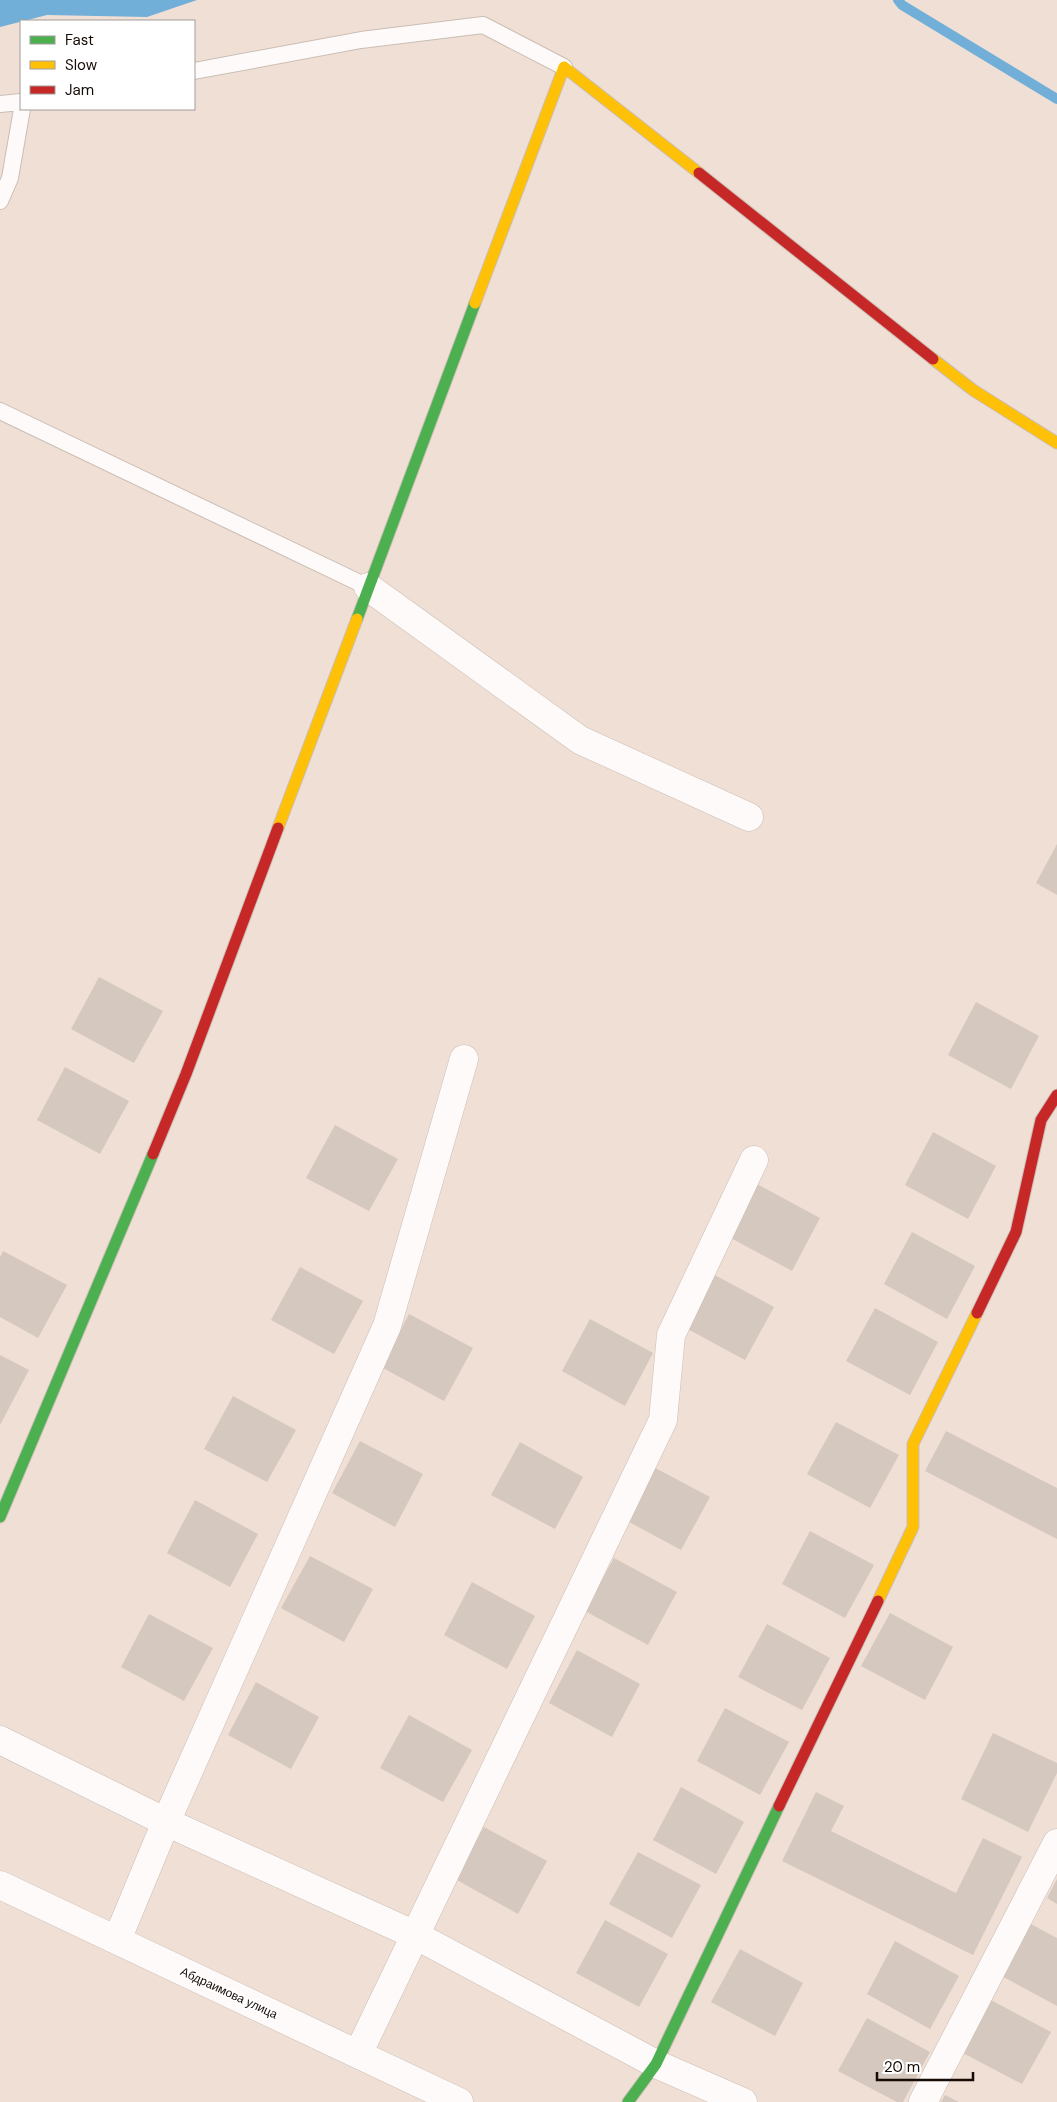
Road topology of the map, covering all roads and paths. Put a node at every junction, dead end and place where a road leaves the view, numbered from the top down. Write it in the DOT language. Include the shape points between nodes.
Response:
graph roads {
  1 [pos="564,68"];
  2 [pos="195,71"];
  3 [pos="20,102"];
  4 [pos="0,104"];
  5 [pos="22,110"];
  6 [pos="0,200"];
  7 [pos="0,411"];
  8 [pos="1057,443"];
  9 [pos="368,587"];
  10 [pos="749,817"];
  11 [pos="464,1059"];
  12 [pos="1057,1095"];
  13 [pos="754,1160"];
  14 [pos="0,1517"];
  15 [pos="0,1740"];
  16 [pos="166,1822"];
  17 [pos="1057,1842"];
  18 [pos="0,1884"];
  19 [pos="415,1935"];
  20 [pos="117,1940"];
  21 [pos="358,2054"];
  22 [pos="656,2064"];
  23 [pos="459,2102"];
  24 [pos="628,2102"];
  25 [pos="743,2102"];
  26 [pos="923,2102"];
  1 -- 2 [label="lane" via="483,25 361,40"];
  1 -- 8 [label="street" via="974,390"];
  1 -- 9 [label="street"];
  3 -- 4 [label="lane"];
  5 -- 6 [label="lane" via="10,178"];
  7 -- 9 [label="lane"];
  9 -- 10 [label="street" via="580,740"];
  9 -- 14 [label="street" via="186,1074"];
  11 -- 16 [label="street" via="387,1326"];
  12 -- 22 [label="street" via="1041,1120 1016,1232 913,1444 913,1527"];
  13 -- 19 [label="street" via="671,1334 663,1420"];
  15 -- 16 [label="street"];
  16 -- 19 [label="street"];
  16 -- 20 [label="street"];
  17 -- 26 [label="street"];
  18 -- 20 [label="street, Абдраимова улица"];
  19 -- 21 [label="street"];
  19 -- 22 [label="street"];
  20 -- 21 [label="street, Абдраимова улица"];
  21 -- 23 [label="street, Абдраимова улица"];
  22 -- 24 [label="street"];
  22 -- 25 [label="street"];
}
